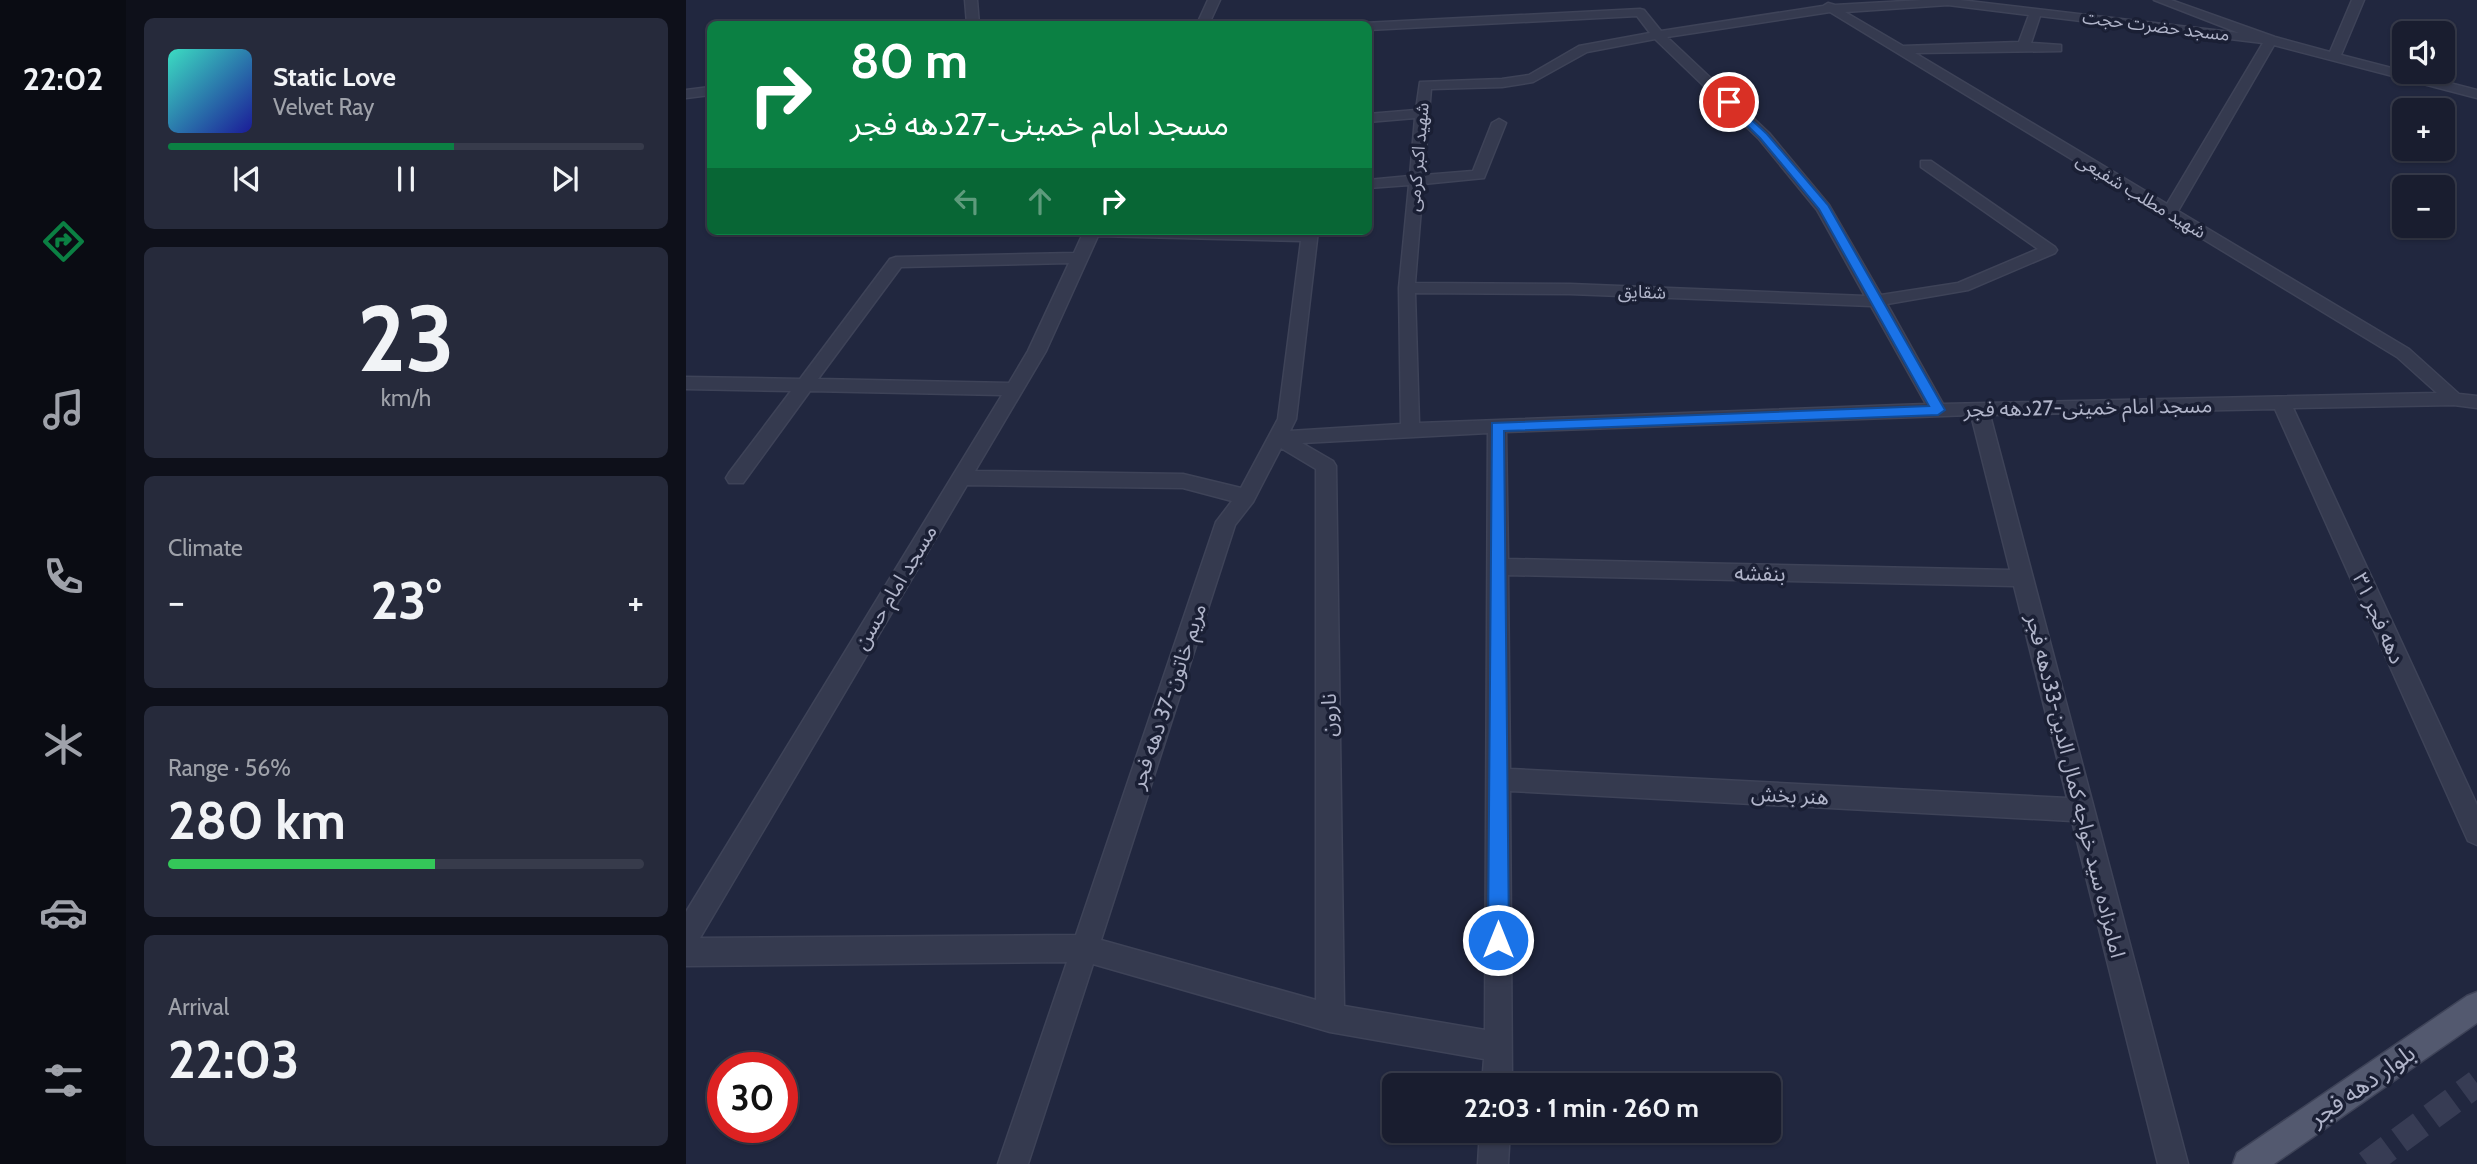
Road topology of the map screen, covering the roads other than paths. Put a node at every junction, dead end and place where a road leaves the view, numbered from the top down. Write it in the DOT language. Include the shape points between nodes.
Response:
graph roads {
  1 [pos="971,0"];
  2 [pos="1214,0"];
  3 [pos="1588,0"];
  4 [pos="2160,0"];
  5 [pos="2358,0"];
  6 [pos="1828,4"];
  7 [pos="2197,6"];
  8 [pos="2036,12"];
  9 [pos="1593,14"];
  10 [pos="973,21"];
  11 [pos="1204,21"];
  12 [pos="1372,26"];
  13 [pos="1658,35"];
  14 [pos="2271,40"];
  15 [pos="2024,46"];
  16 [pos="2057,48"];
  17 [pos="1897,50"];
  18 [pos="2334,57"];
  19 [pos="707,91"];
  20 [pos="686,94"];
  21 [pos="2477,94"];
  22 [pos="1422,113"];
  23 [pos="1372,118"];
  24 [pos="1499,123"];
  25 [pos="1926,164"];
  26 [pos="1416,180"];
  27 [pos="1372,184"];
  28 [pos="2169,213"];
  29 [pos="1090,235"];
  30 [pos="1309,235"];
  31 [pos="1079,258"];
  32 [pos="1407,288"];
  33 [pos="1877,301"];
  34 [pos="686,383"];
  35 [pos="804,385"];
  36 [pos="1013,389"];
  37 [pos="2454,398"];
  38 [pos="2281,402"];
  39 [pos="2477,402"];
  40 [pos="1979,409"];
  41 [pos="1938,410"];
  42 [pos="1497,426"];
  43 [pos="1410,429"];
  44 [pos="1279,438"];
  45 [pos="736,478"];
  46 [pos="960,478"];
  47 [pos="1246,497"];
  48 [pos="1498,567"];
  49 [pos="2023,578"];
  50 [pos="1498,779"];
  51 [pos="2082,810"];
  52 [pos="2477,833"];
  53 [pos="686,937"];
  54 [pos="1083,948"];
  55 [pos="686,952"];
  56 [pos="2477,1006"];
  57 [pos="1330,1018"];
  58 [pos="1499,1047"];
  59 [pos="1498,1073"];
  60 [pos="1494,1143"];
  61 [pos="1013,1164"];
  62 [pos="1493,1164"];
  63 [pos="2174,1164"];
  64 [pos="2248,1164"];
  1 -- 10 [label="street"];
  2 -- 11 [label="street"];
  3 -- 9 [label="street"];
  4 -- 7 [label="street"];
  5 -- 18 [label="street"];
  6 -- 8 [label="street, مسجد حضرت حجت" via="1948,2"];
  6 -- 13 [label="street, مسجد حضرت حجت"];
  6 -- 17 [label="street, شهید مطلب شفیعی"];
  7 -- 14 [label="street"];
  8 -- 14 [label="street, مسجد حضرت حجت"];
  8 -- 15 [label="street"];
  9 -- 12 [label="street" via="1509,14"];
  9 -- 13 [label="street" via="1640,12"];
  13 -- 22 [label="street, شهید اکبر کرمی" via="1583,49 1533,78 1425,85"];
  13 -- 33 [label="street" via="1764,136 1824,208"];
  14 -- 18 [label="street, مسجد حضرت حجت"];
  14 -- 28 [label="street"];
  15 -- 16 [label="street"];
  15 -- 17 [label="street"];
  17 -- 28 [label="street, شهید مطلب شفیعی"];
  18 -- 21 [label="street, مسجد حضرت حجت"];
  19 -- 20 [label="street"];
  22 -- 23 [label="street"];
  22 -- 26 [label="street, شهید اکبر کرمی"];
  24 -- 26 [label="street" via="1479,176"];
  25 -- 33 [label="street, شقایق" via="2049,250 1962,287"];
  26 -- 27 [label="street"];
  26 -- 32 [label="street, شهید اکبر کرمی"];
  28 -- 37 [label="street, شهید مطلب شفیعی" via="2403,353"];
  29 -- 31 [label="street, مسجد امام حسن"];
  30 -- 44 [label="street, مریم خاتون-37 دهه فجر" via="1287,418"];
  31 -- 35 [label="street" via="896,262"];
  31 -- 36 [label="street, مسجد امام حسن" via="1037,351"];
  32 -- 33 [label="street, شقایق" via="1570,289"];
  32 -- 43 [label="street, شهید اکبر کرمی"];
  33 -- 41 [label="street"];
  34 -- 35 [label="street"];
  35 -- 36 [label="street"];
  35 -- 45 [label="street"];
  36 -- 46 [label="street, مسجد امام حسن"];
  37 -- 38 [label="street, مسجد امام خمینی-27دهه فجر"];
  37 -- 39 [label="street, مسجد امام خمینی-27دهه فجر"];
  38 -- 40 [label="street, مسجد امام خمینی-27دهه فجر"];
  38 -- 52 [label="street, دهه فجر ۳۱"];
  40 -- 41 [label="street, مسجد امام خمینی-27دهه فجر"];
  40 -- 49 [label="street, امامزاده سید خواجه کمال الدین-33دهه فجر"];
  41 -- 42 [label="street, مسجد امام خمینی-27دهه فجر"];
  42 -- 43 [label="street, مسجد امام خمینی-27دهه فجر"];
  42 -- 48 [label="street"];
  43 -- 44 [label="street, مسجد امام خمینی-27دهه فجر"];
  44 -- 47 [label="street, مریم خاتون-37 دهه فجر"];
  44 -- 57 [label="street, نارون" via="1326,466"];
  46 -- 47 [label="street" via="1183,481"];
  46 -- 53 [label="street, مسجد امام حسن"];
  47 -- 54 [label="street, مریم خاتون-37 دهه فجر" via="1227,522"];
  48 -- 49 [label="street, بنفشه"];
  48 -- 50 [label="street"];
  49 -- 51 [label="street, امامزاده سید خواجه کمال الدین-33دهه فجر"];
  50 -- 51 [label="street, هنر بخش"];
  50 -- 58 [label="street"];
  51 -- 63 [label="street, امامزاده سید خواجه کمال الدین-33دهه فجر"];
  54 -- 55 [label="street"];
  54 -- 57 [label="street"];
  54 -- 61 [label="street, مریم خاتون-37 دهه فجر"];
  56 -- 64 [label="main road, بلوار دهه فجر"];
  57 -- 58 [label="street"];
  58 -- 59 [label="street"];
  60 -- 62 [label="street"];
}
